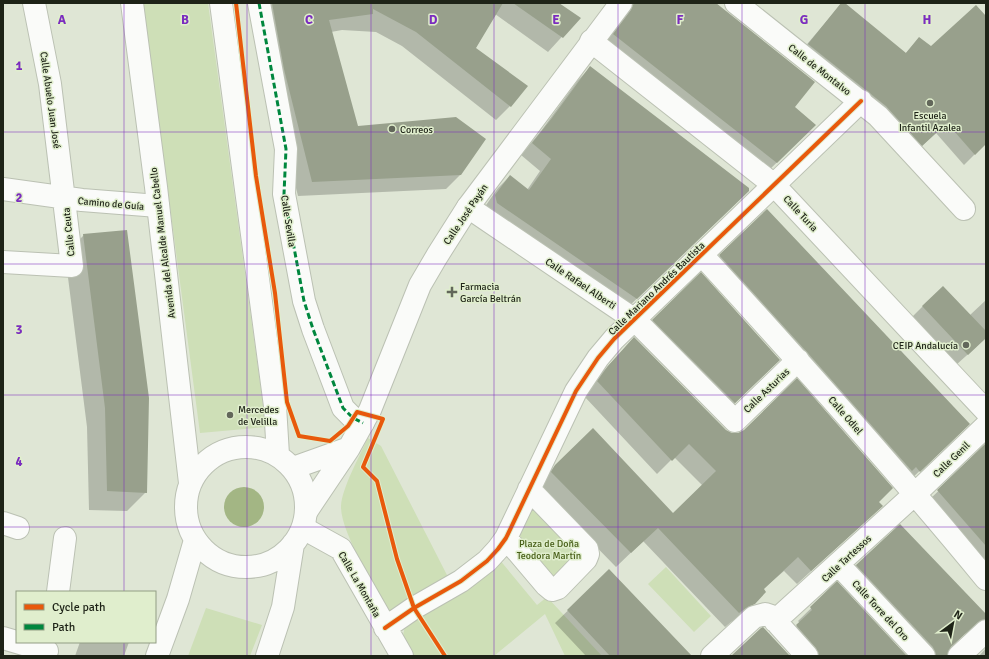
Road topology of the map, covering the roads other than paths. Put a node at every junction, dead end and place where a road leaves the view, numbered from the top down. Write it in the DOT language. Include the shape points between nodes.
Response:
graph roads {
  1 [pos="34,3"];
  2 [pos="132,3"];
  3 [pos="221,3"];
  4 [pos="259,3"];
  5 [pos="621,3"];
  6 [pos="736,3"];
  7 [pos="591,42"];
  8 [pos="861,101"];
  9 [pos="774,184"];
  10 [pos="3,189"];
  11 [pos="64,198"];
  12 [pos="158,206"];
  13 [pos="468,207"];
  14 [pos="964,208"];
  15 [pos="702,255"];
  16 [pos="3,262"];
  17 [pos="635,320"];
  18 [pos="798,360"];
  19 [pos="986,411"];
  20 [pos="734,421"];
  21 [pos="363,423"];
  22 [pos="986,426"];
  23 [pos="349,448"];
  24 [pos="285,462"];
  25 [pos="190,483"];
  26 [pos="529,489"];
  27 [pos="916,493"];
  28 [pos="301,528"];
  29 [pos="65,538"];
  30 [pos="506,538"];
  31 [pos="195,540"];
  32 [pos="838,564"];
  33 [pos="986,579"];
  34 [pos="58,591"];
  35 [pos="775,621"];
  36 [pos="385,628"];
  37 [pos="986,631"];
  38 [pos="3,638"];
  39 [pos="16,642"];
  40 [pos="21,643"];
  41 [pos="47,650"];
  42 [pos="157,656"];
  43 [pos="267,656"];
  44 [pos="402,656"];
  45 [pos="712,656"];
  46 [pos="807,656"];
  47 [pos="924,656"];
  48 [pos="959,656"];
  1 -- 11 [label="street, Calle Abuelo Juan José" via="50,84"];
  2 -- 12 [label="street, Avenida del Alcalde Manuel Cabello"];
  3 -- 24 [label="street" via="275,406"];
  4 -- 21 [label="street, Calle Sevilla" via="286,149 284,194 304,301 343,408"];
  5 -- 7 [label="street, Calle José Payán"];
  6 -- 8 [label="street, Calle de Montalvo"];
  7 -- 9 [label="street, Calle Turia"];
  7 -- 13 [label="street, Calle José Payán"];
  8 -- 9 [label="street, Calle Mariano Andrés Bautista"];
  8 -- 14 [label="street, Calle de Montalvo" via="886,124"];
  9 -- 15 [label="street, Calle Mariano Andrés Bautista"];
  9 -- 19 [label="street, Calle Turia"];
  10 -- 11 [label="street, Camino de Guía"];
  11 -- 12 [label="street, Camino de Guía"];
  11 -- 16 [label="street, Calle Ceuta" via="72,266"];
  12 -- 25 [label="street, Avenida del Alcalde Manuel Cabello"];
  13 -- 17 [label="street, Calle Rafael Alberti"];
  13 -- 21 [label="street, Calle José Payán" via="420,285"];
  15 -- 17 [label="street, Calle Mariano Andrés Bautista"];
  15 -- 18 [label="street, Calle Odiel"];
  17 -- 20 [label="street, Calle Rafael Alberti"];
  17 -- 26 [label="street, Calle Mariano Andrés Bautista" via="598,358 576,391"];
  18 -- 20 [label="street, Calle Asturias"];
  18 -- 27 [label="street, Calle Odiel"];
  21 -- 23 [label="street, Calle José Payán"];
  22 -- 27 [label="street, Calle Genil"];
  23 -- 24 [label="street"];
  23 -- 28 [label="street, Calle José Payán"];
  24 -- 25 [label="street" via="258,447 238,447 218,453 201,465"];
  24 -- 28 [label="street" via="301,482 305,497"];
  25 -- 31 [label="street" via="185,512 188,527"];
  26 -- 30 [label="street, Calle Mariano Andrés Bautista"];
  26 -- 30 [label="street" via="587,549 586,559 558,588 552,590"];
  27 -- 32 [label="street, Calle Tartessos"];
  27 -- 33 [label="street, Calle Odiel"];
  28 -- 31 [label="street" via="280,557 262,565 243,567 225,563 208,554"];
  28 -- 36 [label="street, Calle La Montaña" via="341,549"];
  28 -- 43 [label="street" via="283,607"];
  29 -- 34 [label="street"];
  30 -- 36 [label="street, Calle Mariano Andrés Bautista" via="487,562"];
  31 -- 42 [label="street" via="178,599"];
  32 -- 35 [label="street, Calle Tartessos"];
  32 -- 47 [label="street, Calle Torre del Oro"];
  35 -- 45 [label="street" via="765,614 754,617"];
  35 -- 46 [label="street"];
  36 -- 44 [label="street, Calle La Montaña"];
  37 -- 48 [label="street"];
  38 -- 39 [label="street"];
  40 -- 41 [label="street"];
}
